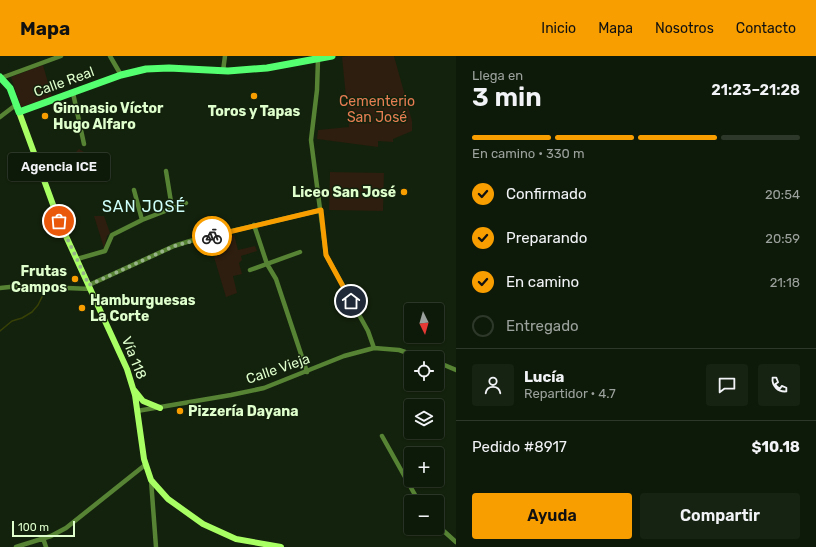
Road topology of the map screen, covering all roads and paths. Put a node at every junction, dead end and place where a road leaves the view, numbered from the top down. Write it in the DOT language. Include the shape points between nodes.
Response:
graph roads {
  1 [pos="60,56"];
  2 [pos="110,56"];
  3 [pos="225,56"];
  4 [pos="332,56"];
  5 [pos="318,59"];
  6 [pos="223,71"];
  7 [pos="121,75"];
  8 [pos="1,77"];
  9 [pos="73,93"];
  10 [pos="17,104"];
  11 [pos="19,112"];
  12 [pos="0,117"];
  13 [pos="84,144"];
  14 [pos="166,171"];
  15 [pos="134,190"];
  16 [pos="186,203"];
  17 [pos="172,208"];
  18 [pos="321,210"];
  19 [pos="142,220"];
  20 [pos="254,225"];
  21 [pos="300,252"];
  22 [pos="77,259"];
  23 [pos="267,264"];
  24 [pos="250,270"];
  25 [pos="90,287"];
  26 [pos="0,288"];
  27 [pos="374,348"];
  28 [pos="404,353"];
  29 [pos="444,365"];
  30 [pos="456,370"];
  31 [pos="307,372"];
  32 [pos="133,388"];
  33 [pos="160,408"];
  34 [pos="137,411"];
  35 [pos="382,436"];
  36 [pos="145,465"];
  37 [pos="151,480"];
  38 [pos="415,495"];
  39 [pos="444,531"];
  40 [pos="43,538"];
  41 [pos="456,542"];
  42 [pos="16,547"];
  43 [pos="46,547"];
  44 [pos="156,547"];
  45 [pos="281,547"];
  1 -- 8 [label="street"];
  2 -- 7 [label="street"];
  3 -- 6 [label="street"];
  4 -- 5 [label="main road, Calle Real"];
  5 -- 6 [label="main road, Calle Real" via="267,68"];
  5 -- 18 [label="street" via="311,140"];
  6 -- 7 [label="main road, Calle Real" via="169,68 146,69"];
  7 -- 9 [label="main road, Calle Real"];
  8 -- 10 [label="main road" via="10,88"];
  9 -- 11 [label="main road, Calle Real"];
  9 -- 13 [label="street"];
  10 -- 11 [label="main road"];
  10 -- 12 [label="street"];
  11 -- 22 [label="main road, Vía 118" via="45,186"];
  14 -- 17 [label="street"];
  15 -- 19 [label="street"];
  16 -- 17 [label="street"];
  17 -- 19 [label="street"];
  18 -- 20 [label="street"];
  18 -- 27 [label="street" via="326,255 368,331"];
  19 -- 22 [label="street" via="112,235 105,251"];
  20 -- 23 [label="street"];
  20 -- 25 [label="street" via="174,246"];
  21 -- 23 [label="street"];
  22 -- 25 [label="main road, Vía 118"];
  23 -- 24 [label="street"];
  23 -- 31 [label="street" via="276,279"];
  25 -- 26 [label="street"];
  25 -- 32 [label="main road, Vía 118" via="119,350"];
  27 -- 28 [label="street, Calle Vieja"];
  27 -- 31 [label="street, Calle Vieja" via="344,356"];
  29 -- 30 [label="street"];
  31 -- 33 [label="street, Calle Vieja" via="247,392"];
  32 -- 33 [label="main road" via="143,401"];
  32 -- 34 [label="main road, Vía 118"];
  33 -- 34 [label="street, Calle Vieja"];
  34 -- 36 [label="main road, Vía 118"];
  35 -- 38 [label="street"];
  36 -- 37 [label="main road, Vía 118"];
  36 -- 40 [label="street" via="66,528"];
  37 -- 44 [label="street"];
  37 -- 45 [label="main road, Vía 118" via="168,499 203,524 236,538"];
  39 -- 41 [label="street"];
  40 -- 42 [label="street"];
  40 -- 43 [label="street"];
}
